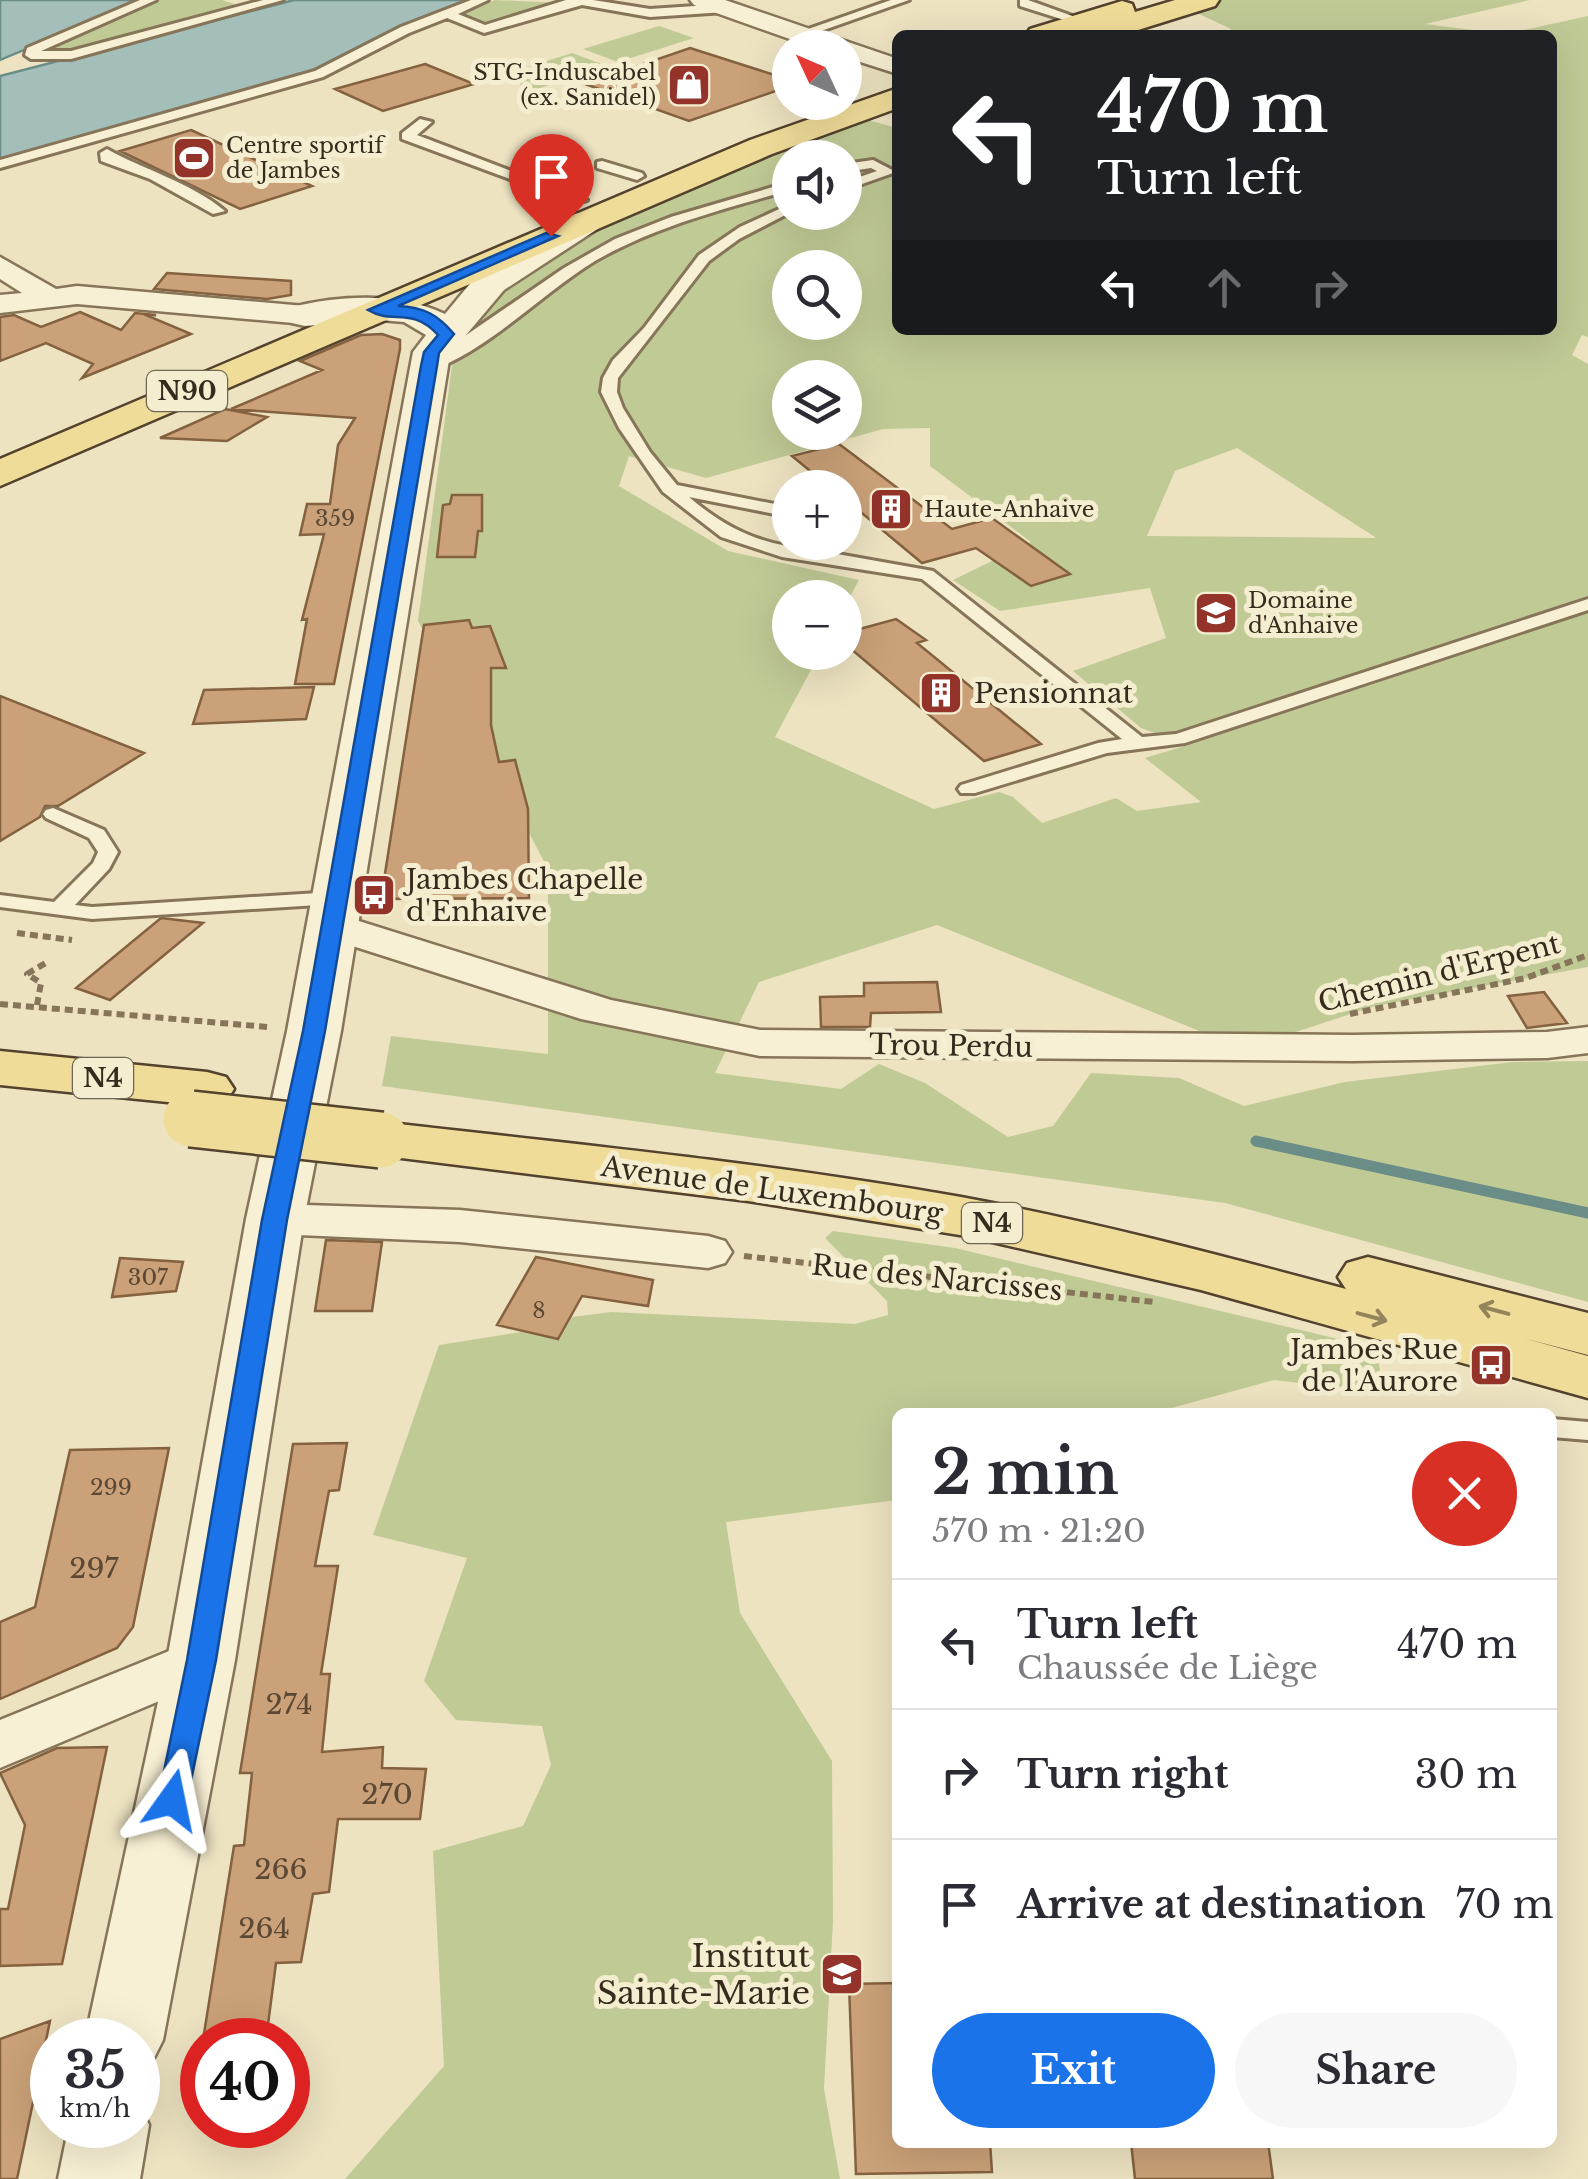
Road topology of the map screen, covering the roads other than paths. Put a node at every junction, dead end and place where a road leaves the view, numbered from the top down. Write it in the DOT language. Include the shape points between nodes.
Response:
graph roads {
  1 [pos="150,0"];
  2 [pos="270,0"];
  3 [pos="482,0"];
  4 [pos="626,0"];
  5 [pos="903,0"];
  6 [pos="1153,0"];
  7 [pos="1190,0"];
  8 [pos="1205,0"];
  9 [pos="577,1"];
  10 [pos="1024,3"];
  11 [pos="714,4"];
  12 [pos="446,13"];
  13 [pos="1084,19"];
  14 [pos="1046,23"];
  15 [pos="1127,24"];
  16 [pos="789,30"];
  17 [pos="812,30"];
  18 [pos="862,55"];
  19 [pos="892,65"];
  20 [pos="892,83"];
  21 [pos="862,93"];
  22 [pos="892,99"];
  23 [pos="786,120"];
  24 [pos="426,122"];
  25 [pos="106,154"];
  26 [pos="0,164"];
  27 [pos="602,165"];
  28 [pos="862,165"];
  29 [pos="637,176"];
  30 [pos="862,181"];
  31 [pos="772,191"];
  32 [pos="218,211"];
  33 [pos="583,211"];
  34 [pos="772,217"];
  35 [pos="0,266"];
  36 [pos="47,296"];
  37 [pos="0,304"];
  38 [pos="376,310"];
  39 [pos="305,315"];
  40 [pos="436,351"];
  41 [pos="0,444"];
  42 [pos="0,474"];
  43 [pos="669,488"];
  44 [pos="772,508"];
  45 [pos="772,548"];
  46 [pos="862,559"];
  47 [pos="1588,604"];
  48 [pos="1138,743"];
  49 [pos="968,789"];
  50 [pos="53,814"];
  51 [pos="0,902"];
  52 [pos="60,909"];
  53 [pos="332,912"];
  54 [pos="1588,1040"];
  55 [pos="0,1068"];
  56 [pos="0,1098"];
  57 [pos="199,1104"];
  58 [pos="384,1124"];
  59 [pos="274,1220"];
  60 [pos="708,1252"];
  61 [pos="1588,1334"];
  62 [pos="1588,1377"];
  63 [pos="1557,1428"];
  64 [pos="1588,1431"];
  65 [pos="202,1660"];
  66 [pos="0,1745"];
  67 [pos="129,2018"];
  68 [pos="105,2148"];
  69 [pos="99,2179"];
  1 -- 2 [label="lane" via="31,55 71,55"];
  3 -- 12 [label="lane"];
  4 -- 11 [label="lane"];
  5 -- 17 [label="lane"];
  6 -- 13 [label="main road"];
  7 -- 15 [label="main road"];
  8 -- 15 [label="main road"];
  9 -- 11 [label="lane" via="650,13"];
  9 -- 12 [label="lane" via="484,29"];
  10 -- 14 [label="lane"];
  11 -- 16 [label="street"];
  12 -- 26 [label="lane" via="319,74"];
  13 -- 14 [label="main road"];
  13 -- 15 [label="main road"];
  18 -- 19 [label="street"];
  20 -- 21 [label="main road"];
  22 -- 33 [label="main road, N90"];
  23 -- 29 [label="main road, N90"];
  24 -- 33 [label="lane" via="407,136"];
  25 -- 32 [label="lane"];
  27 -- 29 [label="lane"];
  28 -- 30 [label="lane" via="889,172"];
  29 -- 33 [label="main road, N90"];
  31 -- 40 [label="lane" via="615,245 470,346"];
  33 -- 38 [label="main road, N90"];
  33 -- 39 [label="main road, N90"];
  33 -- 40 [label="street" via="491,282"];
  34 -- 43 [label="lane" via="700,260 608,385 638,446"];
  35 -- 36 [label="street"];
  36 -- 37 [label="street"];
  36 -- 39 [label="street"];
  38 -- 39 [label="street"];
  38 -- 40 [label="street" via="422,332"];
  38 -- 42 [label="main road, N90"];
  39 -- 41 [label="main road, N90"];
  40 -- 53 [label="street"];
  43 -- 44 [label="lane"];
  43 -- 45 [label="lane" via="715,530"];
  46 -- 48 [label="lane" via="927,575"];
  47 -- 48 [label="lane" via="1178,739"];
  48 -- 49 [label="lane" via="1104,747"];
  50 -- 52 [label="lane" via="97,834 108,852"];
  51 -- 52 [label="lane"];
  52 -- 53 [label="lane"];
  53 -- 54 [label="street, Trou Perdu" via="536,994 686,1034 760,1043 1316,1049"];
  53 -- 59 [label="street"];
  55 -- 57 [label="main road, Avenue de Luxembourg / N4"];
  56 -- 57 [label="main road, Avenue de Luxembourg / N4"];
  57 -- 58 [label="main road, Avenue de Luxembourg / N4, bridge"];
  61 -- 58 [label="main road, Avenue de Luxembourg / N4, one-way" via="1196,1232 981,1190 663,1142"];
  58 -- 62 [label="main road, Avenue de Luxembourg / N4, one-way" via="965,1217 1204,1270"];
  59 -- 60 [label="street" via="460,1226"];
  59 -- 65 [label="street"];
  63 -- 64 [label="lane"];
  65 -- 66 [label="street"];
  65 -- 67 [label="street"];
  68 -- 69 [label="street"];
}
